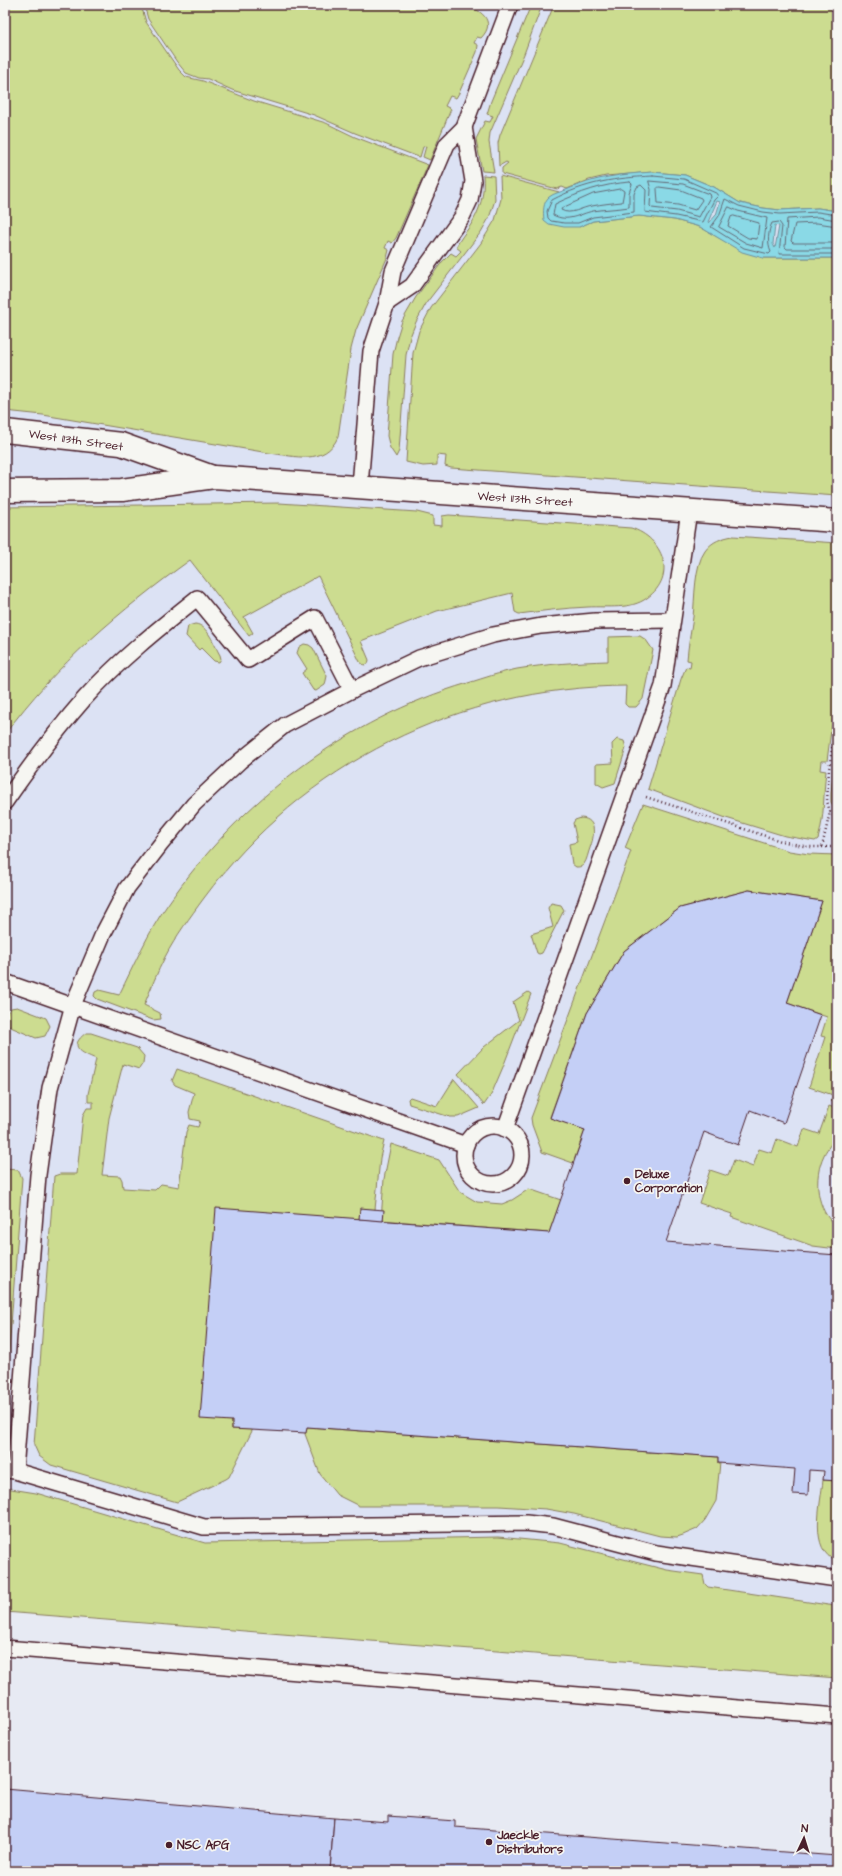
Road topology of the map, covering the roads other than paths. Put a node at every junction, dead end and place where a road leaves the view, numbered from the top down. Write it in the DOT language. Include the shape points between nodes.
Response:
graph roads {
  1 [pos="510,5"];
  2 [pos="464,127"];
  3 [pos="387,304"];
  4 [pos="5,431"];
  5 [pos="214,477"];
  6 [pos="360,486"];
  7 [pos="5,491"];
  8 [pos="688,511"];
  9 [pos="837,521"];
  10 [pos="672,620"];
  11 [pos="352,690"];
  12 [pos="5,802"];
  13 [pos="5,982"];
  14 [pos="73,1005"];
  15 [pos="505,1129"];
  16 [pos="466,1145"];
  17 [pos="10,1470"];
  18 [pos="837,1579"];
  19 [pos="5,1648"];
  20 [pos="837,1716"];
  1 -- 2 [label="lane"];
  2 -- 3 [label="lane" via="447,144 393,271"];
  2 -- 3 [label="lane" via="473,181 470,200 462,217 412,286"];
  3 -- 6 [label="lane" via="371,351"];
  4 -- 5 [label="street, West 113th Street" via="121,444"];
  5 -- 6 [label="street, West 113th Street"];
  5 -- 7 [label="street, West 113th Street" via="122,490"];
  6 -- 8 [label="street, West 113th Street"];
  8 -- 9 [label="street, West 113th Street"];
  8 -- 10 [label="lane"];
  10 -- 11 [label="lane" via="595,621 541,626 493,635 419,658"];
  10 -- 15 [label="lane" via="663,686"];
  11 -- 12 [label="lane" via="315,618 248,660 197,598 130,654 86,697 36,758"];
  11 -- 14 [label="lane" via="285,725 240,761 194,804 127,888 103,934"];
  13 -- 14 [label="lane"];
  14 -- 16 [label="lane"];
  14 -- 17 [label="lane" via="50,1088 43,1128"];
  15 -- 16 [label="lane" via="491,1126 482,1128 474,1133"];
  15 -- 16 [label="lane" via="516,1137 521,1145 522,1154 521,1164 509,1180 490,1184 473,1176 464,1158"];
  17 -- 18 [label="lane" via="204,1527 526,1523 553,1526 656,1553"];
  19 -- 20 [label="lane"];
}
